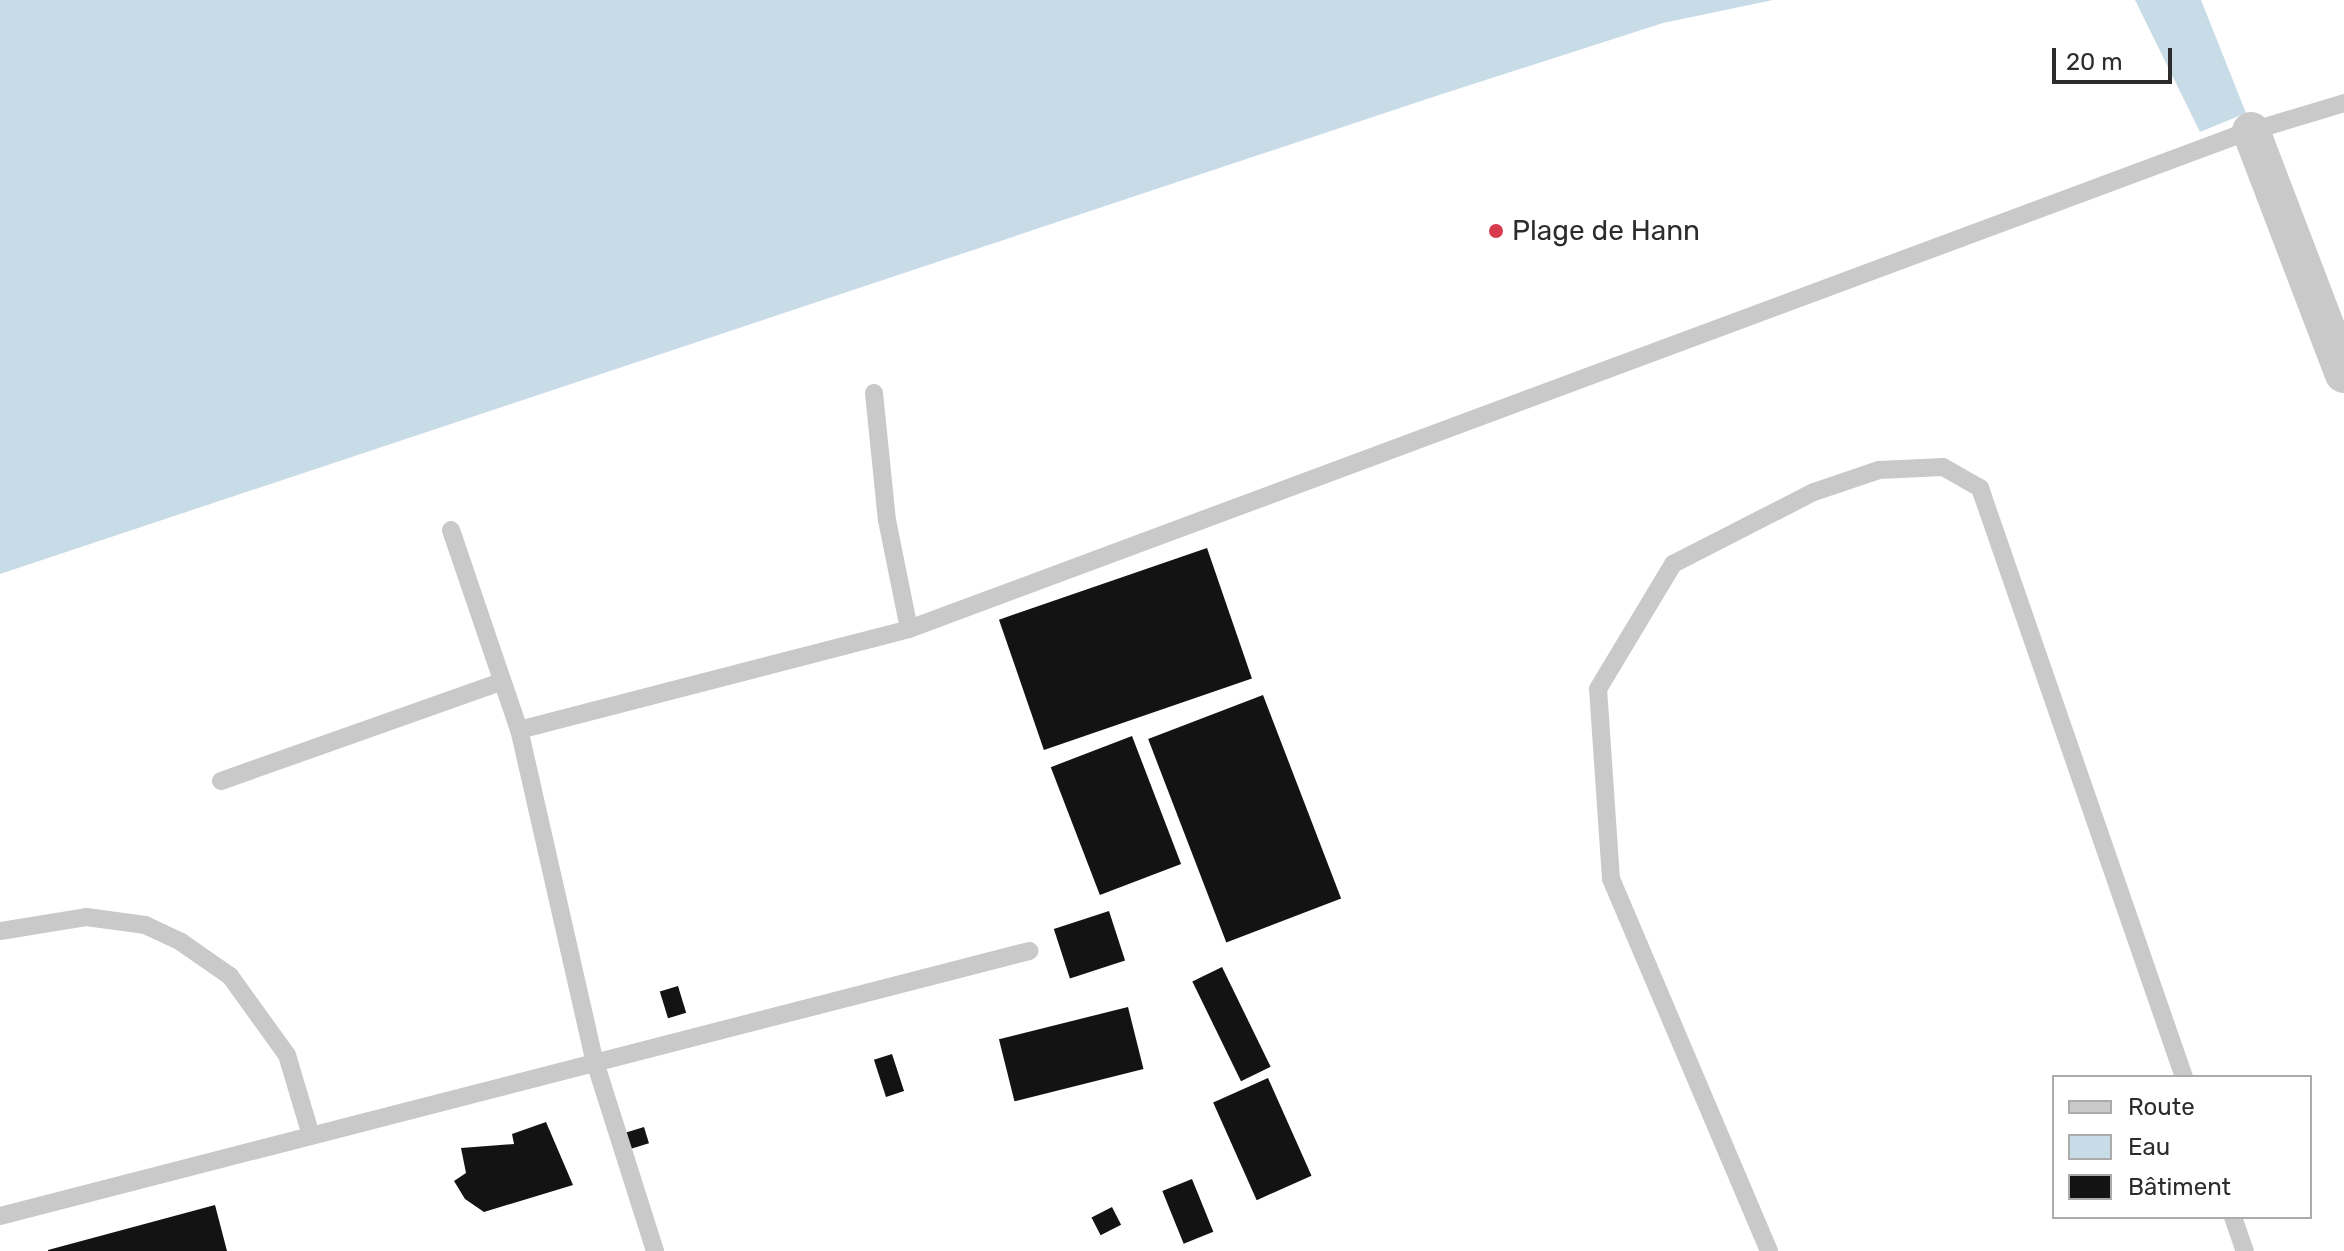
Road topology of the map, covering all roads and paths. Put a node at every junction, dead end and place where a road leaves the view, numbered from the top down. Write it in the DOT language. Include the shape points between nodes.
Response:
graph roads {
  1 [pos="2344,103"];
  2 [pos="2251,131"];
  3 [pos="2344,374"];
  4 [pos="874,393"];
  5 [pos="451,530"];
  6 [pos="909,629"];
  7 [pos="498,683"];
  8 [pos="519,730"];
  9 [pos="221,781"];
  10 [pos="0,931"];
  11 [pos="1029,951"];
  12 [pos="594,1059"];
  13 [pos="2183,1075"];
  14 [pos="310,1132"];
  15 [pos="0,1216"];
  16 [pos="2234,1219"];
  17 [pos="655,1251"];
  18 [pos="1769,1251"];
  19 [pos="2245,1251"];
  1 -- 2 [label="lane"];
  2 -- 3 [label="street"];
  2 -- 6 [label="lane"];
  4 -- 6 [label="lane" via="887,520"];
  5 -- 7 [label="lane"];
  6 -- 8 [label="lane"];
  7 -- 8 [label="lane"];
  7 -- 9 [label="lane"];
  8 -- 12 [label="lane"];
  10 -- 14 [label="lane" via="115,919 181,942 230,976 287,1055"];
  11 -- 12 [label="lane"];
  12 -- 14 [label="lane"];
  12 -- 17 [label="lane"];
  13 -- 18 [label="lane" via="1980,488 1943,467 1879,470 1814,492 1673,564 1598,689 1611,879"];
  14 -- 15 [label="lane"];
  16 -- 19 [label="lane"];
}
